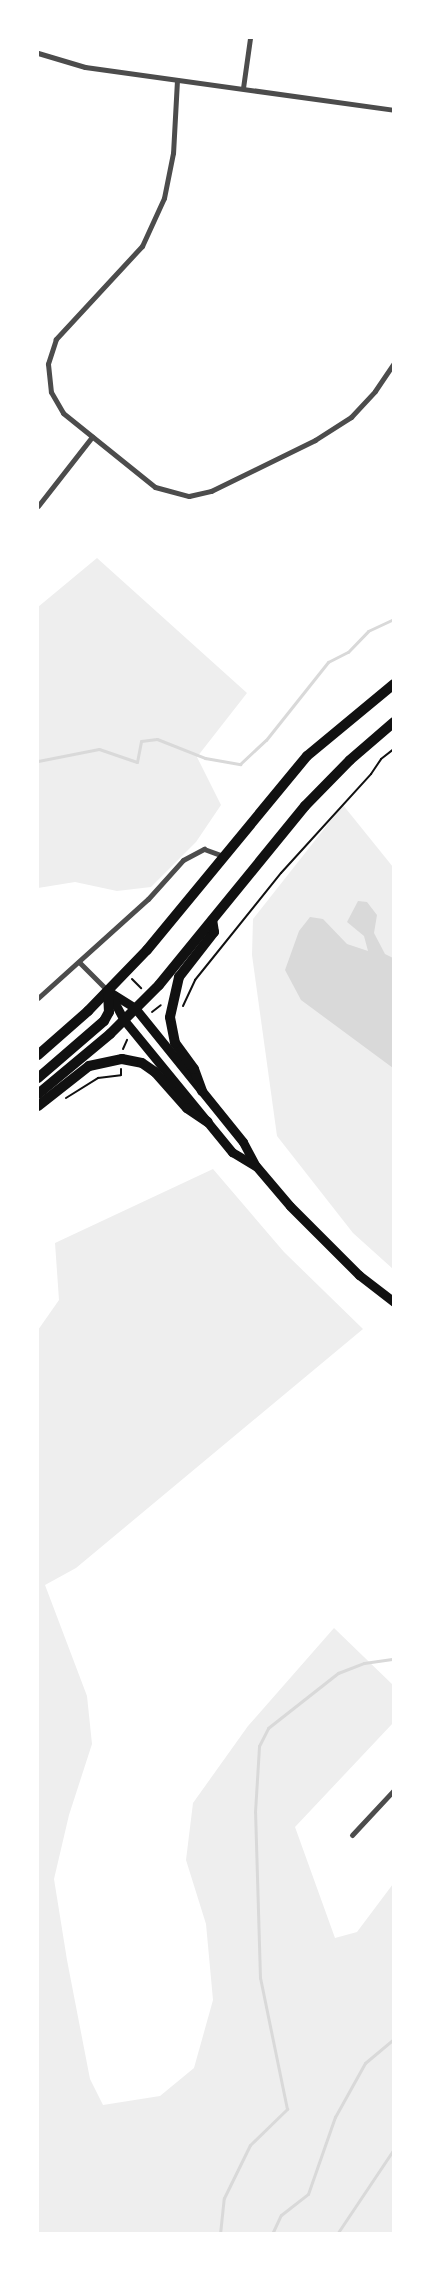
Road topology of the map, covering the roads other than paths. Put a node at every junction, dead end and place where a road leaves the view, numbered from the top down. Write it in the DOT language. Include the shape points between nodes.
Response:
graph roads {
  1 [pos="250,38"];
  2 [pos="38,53"];
  3 [pos="177,80"];
  4 [pos="243,88"];
  5 [pos="394,110"];
  6 [pos="394,363"];
  7 [pos="92,437"];
  8 [pos="38,506"];
  9 [pos="394,684"];
  10 [pos="394,722"];
  11 [pos="223,856"];
  12 [pos="212,920"];
  13 [pos="80,962"];
  14 [pos="108,990"];
  15 [pos="38,998"];
  16 [pos="135,1008"];
  17 [pos="124,1020"];
  18 [pos="38,1054"];
  19 [pos="38,1078"];
  20 [pos="202,1091"];
  21 [pos="38,1094"];
  22 [pos="38,1106"];
  23 [pos="208,1122"];
  24 [pos="256,1166"];
  25 [pos="394,1302"];
  26 [pos="394,1790"];
  27 [pos="352,1835"];
  1 -- 4 [label="street"];
  2 -- 3 [label="street" via="85,67"];
  3 -- 4 [label="street"];
  3 -- 7 [label="street" via="172,153 164,198 142,246 56,339 48,364 51,392 63,413"];
  4 -- 5 [label="street"];
  6 -- 7 [label="street" via="375,391 351,417 315,440 211,491 189,496 155,487"];
  7 -- 8 [label="street"];
  9 -- 11 [label="main road" via="306,756"];
  10 -- 12 [label="main road" via="350,760 305,806"];
  11 -- 13 [label="street" via="204,848 183,860 148,899"];
  11 -- 14 [label="main road"];
  12 -- 16 [label="main road"];
  12 -- 20 [label="main road" via="214,932 179,977 170,1017 176,1042 194,1069"];
  13 -- 14 [label="street"];
  13 -- 15 [label="street"];
  14 -- 16 [label="main road"];
  14 -- 17 [label="main road"];
  14 -- 18 [label="main road"];
  14 -- 19 [label="main road" via="109,1012 104,1020"];
  16 -- 17 [label="main road"];
  16 -- 20 [label="main road"];
  17 -- 21 [label="main road"];
  17 -- 23 [label="main road"];
  20 -- 24 [label="main road" via="243,1142"];
  22 -- 23 [label="main road" via="89,1066 122,1059 142,1063 155,1072 187,1108"];
  23 -- 24 [label="main road" via="232,1152"];
  24 -- 25 [label="main road" via="334,1252"];
  26 -- 27 [label="street"];
}
